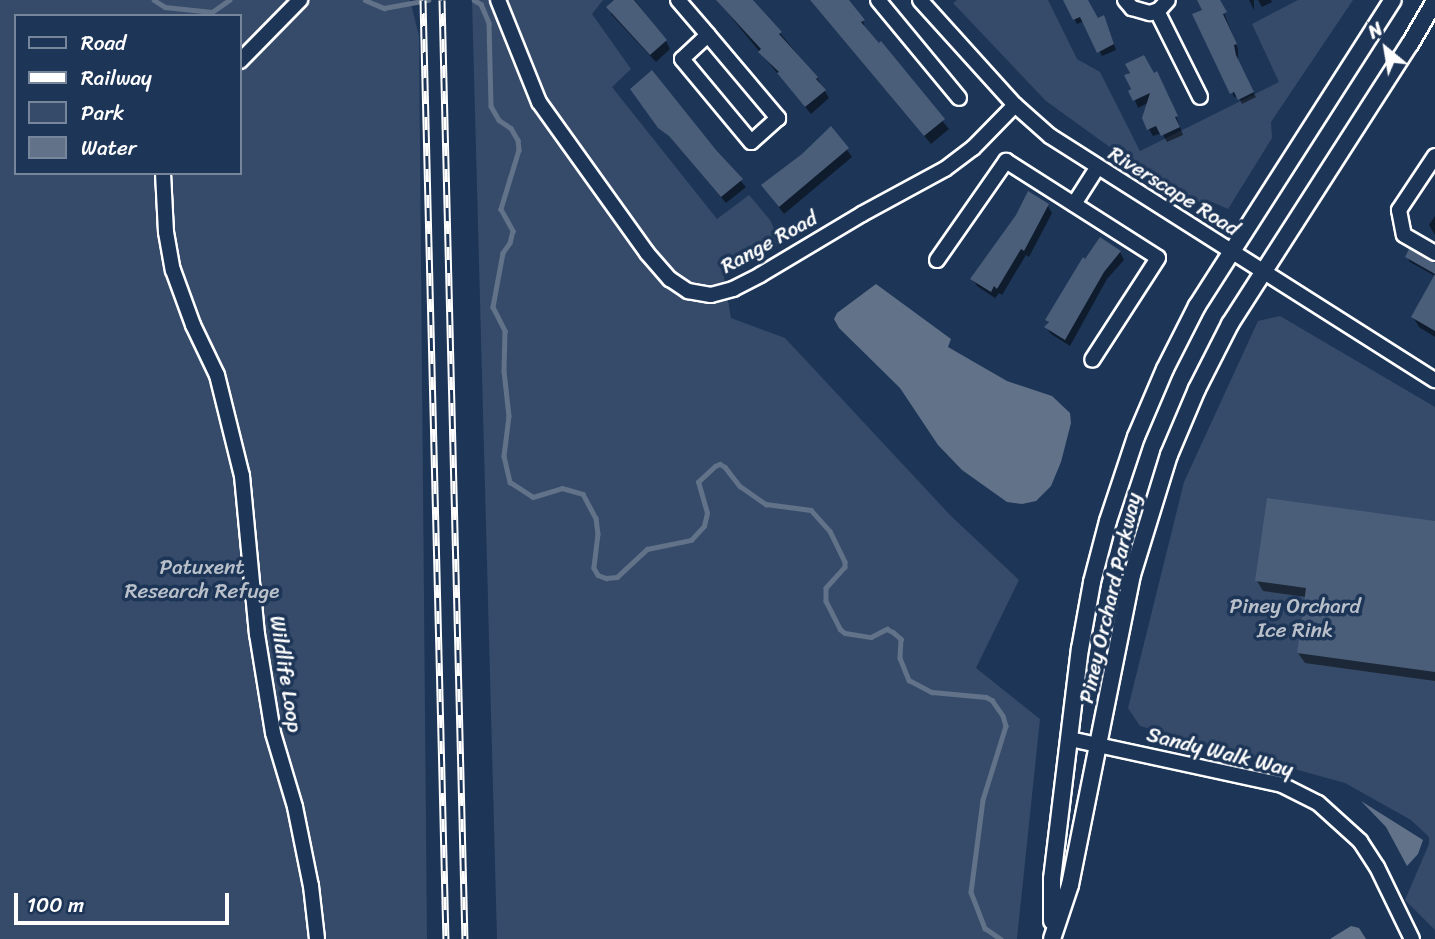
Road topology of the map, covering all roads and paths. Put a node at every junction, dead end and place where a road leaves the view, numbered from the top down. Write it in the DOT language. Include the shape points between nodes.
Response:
graph roads {
  1 [pos="300,0"];
  2 [pos="498,0"];
  3 [pos="678,0"];
  4 [pos="878,0"];
  5 [pos="920,0"];
  6 [pos="1125,0"];
  7 [pos="1168,0"];
  8 [pos="1393,0"];
  9 [pos="1435,1"];
  10 [pos="1157,11"];
  11 [pos="708,35"];
  12 [pos="242,59"];
  13 [pos="1200,97"];
  14 [pos="958,98"];
  15 [pos="1015,105"];
  16 [pos="1435,156"];
  17 [pos="1097,168"];
  18 [pos="163,175"];
  19 [pos="1074,204"];
  20 [pos="1230,252"];
  21 [pos="1435,253"];
  22 [pos="937,260"];
  23 [pos="1262,271"];
  24 [pos="1093,360"];
  25 [pos="1435,380"];
  26 [pos="1070,739"];
  27 [pos="1098,743"];
  28 [pos="317,939"];
  29 [pos="1052,939"];
  30 [pos="1412,939"];
  1 -- 12 [label="street"];
  2 -- 15 [label="street, Range Road" via="539,103 647,253 688,291 711,295 760,275 945,169"];
  3 -- 11 [label="street"];
  4 -- 14 [label="street"];
  5 -- 15 [label="street, Riverscape Road"];
  6 -- 10 [label="street" via="1140,13"];
  7 -- 10 [label="street"];
  8 -- 20 [label="street, Piney Orchard Parkway"];
  9 -- 23 [label="street, Piney Orchard Parkway"];
  10 -- 13 [label="street"];
  11 -- 11 [label="street" via="778,118 751,142 682,59"];
  15 -- 17 [label="street, Riverscape Road"];
  16 -- 21 [label="street" via="1399,210 1404,234"];
  17 -- 19 [label="street"];
  17 -- 20 [label="street, Riverscape Road"];
  18 -- 28 [label="street, Wildlife Loop" via="173,270 217,375 242,476 257,634 273,733 295,807"];
  19 -- 22 [label="street" via="1006,161"];
  19 -- 24 [label="street" via="1158,258"];
  20 -- 23 [label="street, Riverscape Road"];
  20 -- 26 [label="street, Piney Orchard Parkway" via="1165,369 1116,497 1092,582"];
  23 -- 25 [label="street, Riverscape Road"];
  23 -- 27 [label="street, Piney Orchard Parkway" via="1197,389 1156,491 1129,589"];
  26 -- 27 [label="street, Sandy Walk Way"];
  26 -- 29 [label="street, Piney Orchard Parkway" via="1052,879"];
  27 -- 29 [label="street, Piney Orchard Parkway" via="1070,885"];
  27 -- 30 [label="street, Sandy Walk Way" via="1282,785 1318,803 1360,841"];
}
